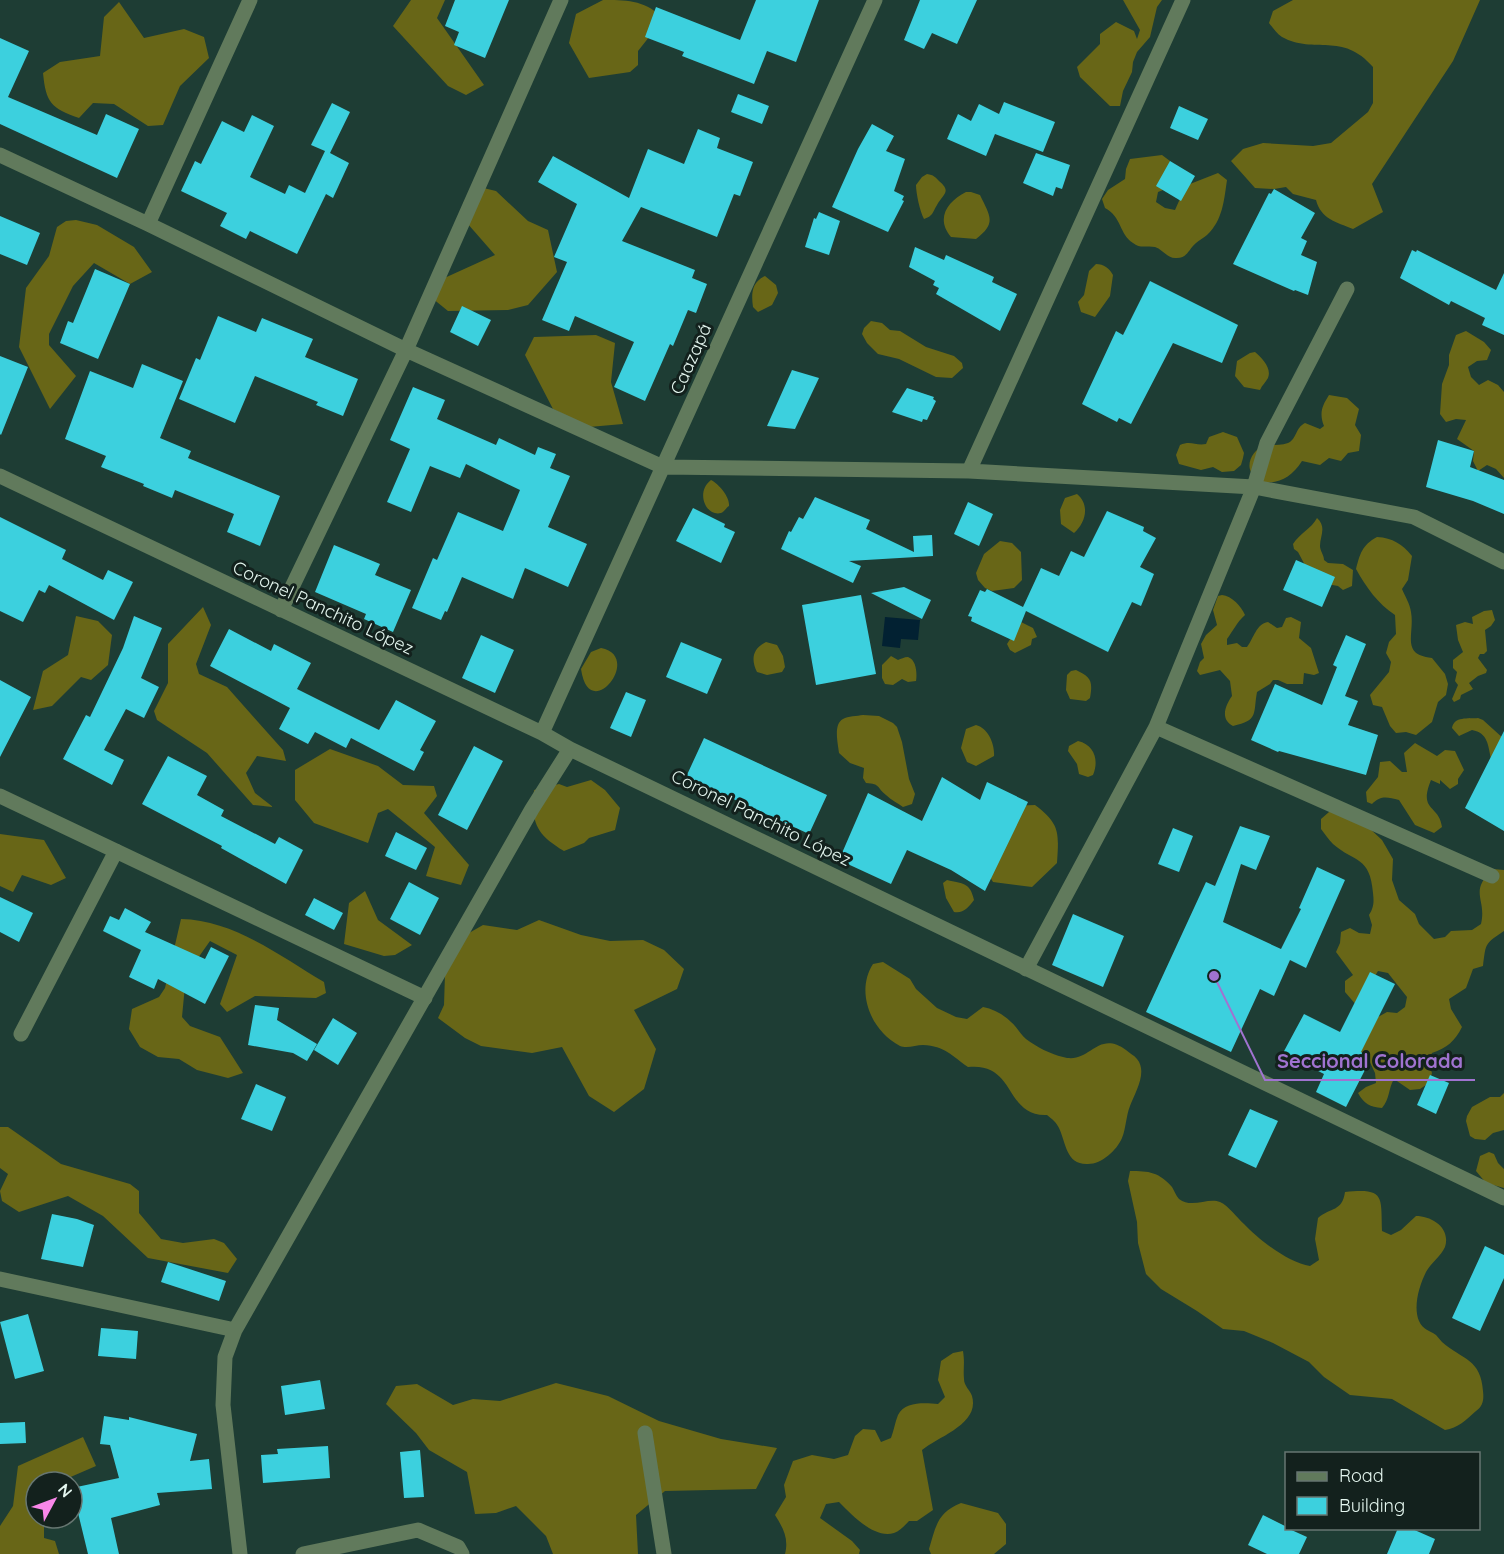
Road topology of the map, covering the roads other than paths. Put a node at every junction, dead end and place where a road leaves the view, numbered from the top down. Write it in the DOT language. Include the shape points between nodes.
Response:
graph roads {
  1 [pos="250,0"];
  2 [pos="561,0"];
  3 [pos="875,0"];
  4 [pos="1183,0"];
  5 [pos="0,155"];
  6 [pos="148,224"];
  7 [pos="1347,289"];
  8 [pos="406,350"];
  9 [pos="663,467"];
  10 [pos="969,471"];
  11 [pos="0,476"];
  12 [pos="1254,487"];
  13 [pos="1504,562"];
  14 [pos="281,610"];
  15 [pos="1156,727"];
  16 [pos="543,733"];
  17 [pos="570,749"];
  18 [pos="0,796"];
  19 [pos="116,850"];
  20 [pos="1492,876"];
  21 [pos="1026,969"];
  22 [pos="424,998"];
  23 [pos="21,1034"];
  24 [pos="1504,1198"];
  25 [pos="0,1279"];
  26 [pos="235,1330"];
  27 [pos="645,1433"];
  28 [pos="240,1554"];
  29 [pos="303,1554"];
  30 [pos="462,1554"];
  31 [pos="664,1554"];
  1 -- 6 [label="street"];
  2 -- 8 [label="street"];
  3 -- 9 [label="street, Caazapá"];
  4 -- 10 [label="street"];
  5 -- 6 [label="street"];
  6 -- 8 [label="street"];
  7 -- 12 [label="street" via="1267,443"];
  8 -- 9 [label="street"];
  8 -- 14 [label="street"];
  9 -- 10 [label="street"];
  9 -- 16 [label="street, Caazapá"];
  10 -- 12 [label="street"];
  11 -- 14 [label="street, Coronel Panchito López"];
  12 -- 13 [label="street" via="1413,517"];
  12 -- 15 [label="street"];
  14 -- 16 [label="street, Coronel Panchito López"];
  15 -- 20 [label="street"];
  15 -- 21 [label="street"];
  16 -- 17 [label="street, Coronel Panchito López"];
  17 -- 21 [label="street, Coronel Panchito López"];
  17 -- 22 [label="street"];
  18 -- 19 [label="street"];
  19 -- 22 [label="street"];
  19 -- 23 [label="street"];
  21 -- 24 [label="street, Coronel Panchito López"];
  22 -- 26 [label="street"];
  25 -- 26 [label="street"];
  26 -- 28 [label="street" via="225,1357 223,1405"];
  27 -- 31 [label="street"];
  29 -- 30 [label="street" via="418,1530 458,1547"];
}
